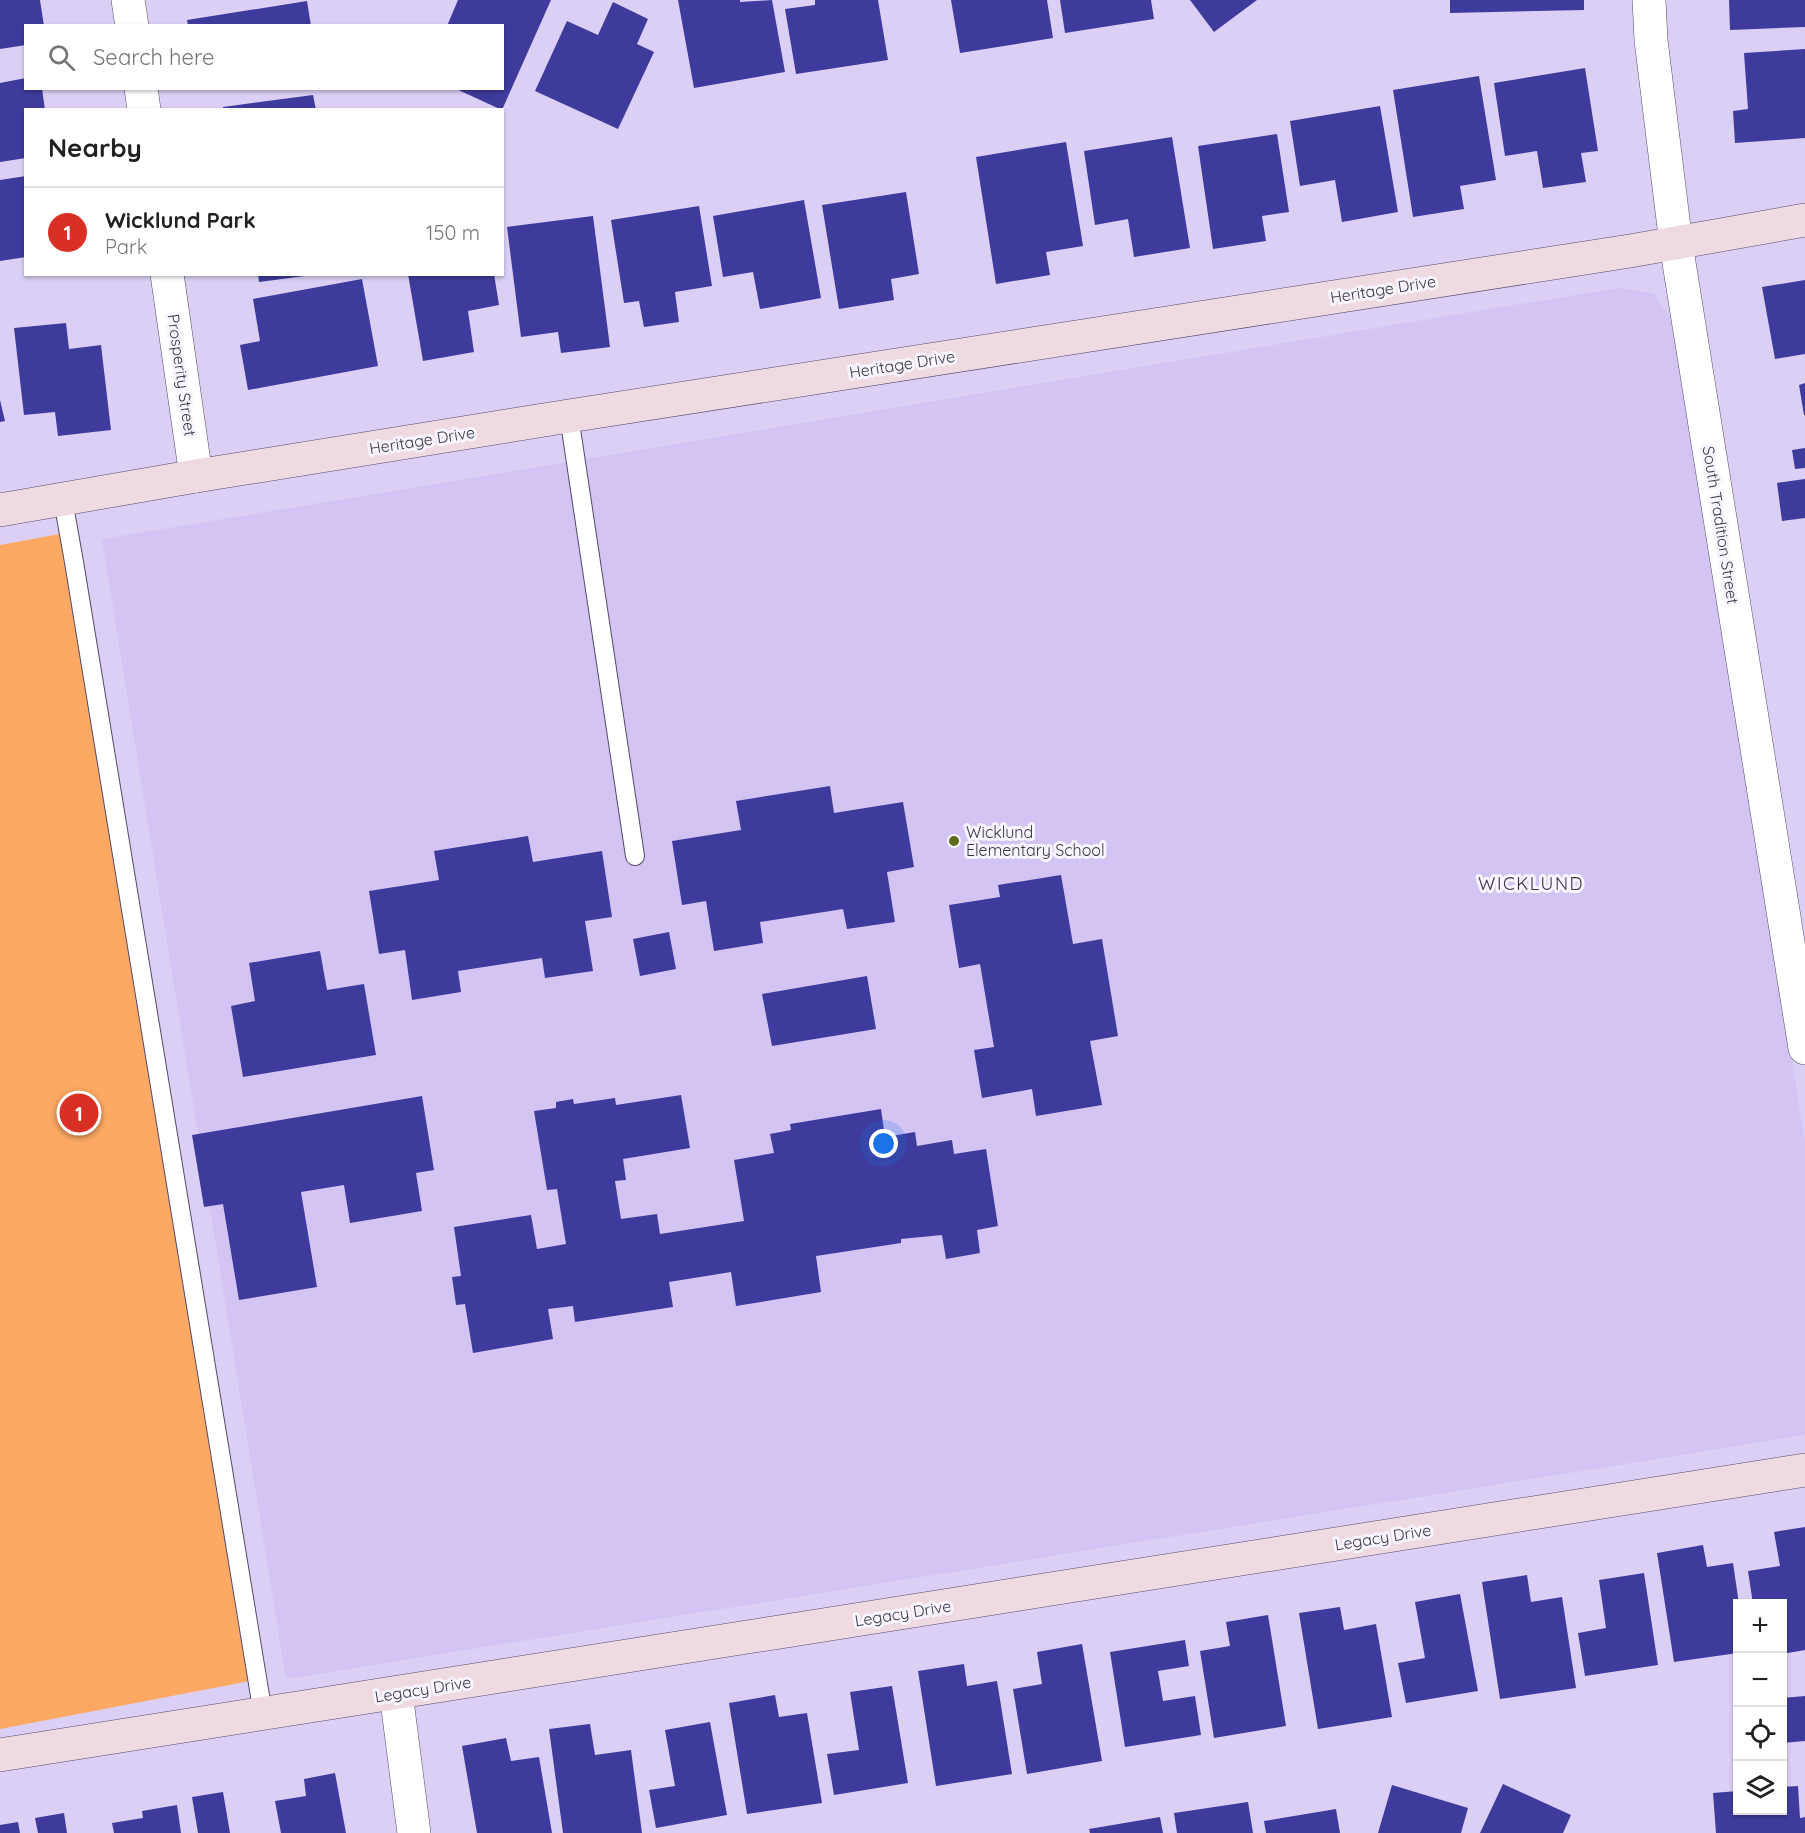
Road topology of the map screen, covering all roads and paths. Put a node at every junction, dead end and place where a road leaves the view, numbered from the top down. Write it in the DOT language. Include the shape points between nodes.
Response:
graph roads {
  1 [pos="128,0"];
  2 [pos="1649,0"];
  3 [pos="132,24"];
  4 [pos="141,90"];
  5 [pos="144,108"];
  6 [pos="1805,220"];
  7 [pos="1676,243"];
  8 [pos="167,276"];
  9 [pos="569,416"];
  10 [pos="196,476"];
  11 [pos="63,500"];
  12 [pos="0,510"];
  13 [pos="635,856"];
  14 [pos="1805,1048"];
  15 [pos="1805,1470"];
  16 [pos="396,1693"];
  17 [pos="263,1714"];
  18 [pos="0,1755"];
  19 [pos="414,1833"];
  1 -- 3 [label="street"];
  2 -- 7 [label="street, South Tradition Street"];
  4 -- 5 [label="street"];
  6 -- 7 [label="street, Heritage Drive"];
  7 -- 9 [label="street, Heritage Drive"];
  7 -- 14 [label="street, South Tradition Street"];
  8 -- 10 [label="street, Prosperity Street"];
  9 -- 10 [label="street, Heritage Drive"];
  9 -- 13 [label="lane"];
  10 -- 11 [label="street, Heritage Drive"];
  11 -- 12 [label="street, Heritage Drive"];
  11 -- 17 [label="lane"];
  15 -- 16 [label="street, Legacy Drive"];
  16 -- 17 [label="street, Legacy Drive"];
  16 -- 19 [label="street"];
  17 -- 18 [label="street, Legacy Drive"];
}
